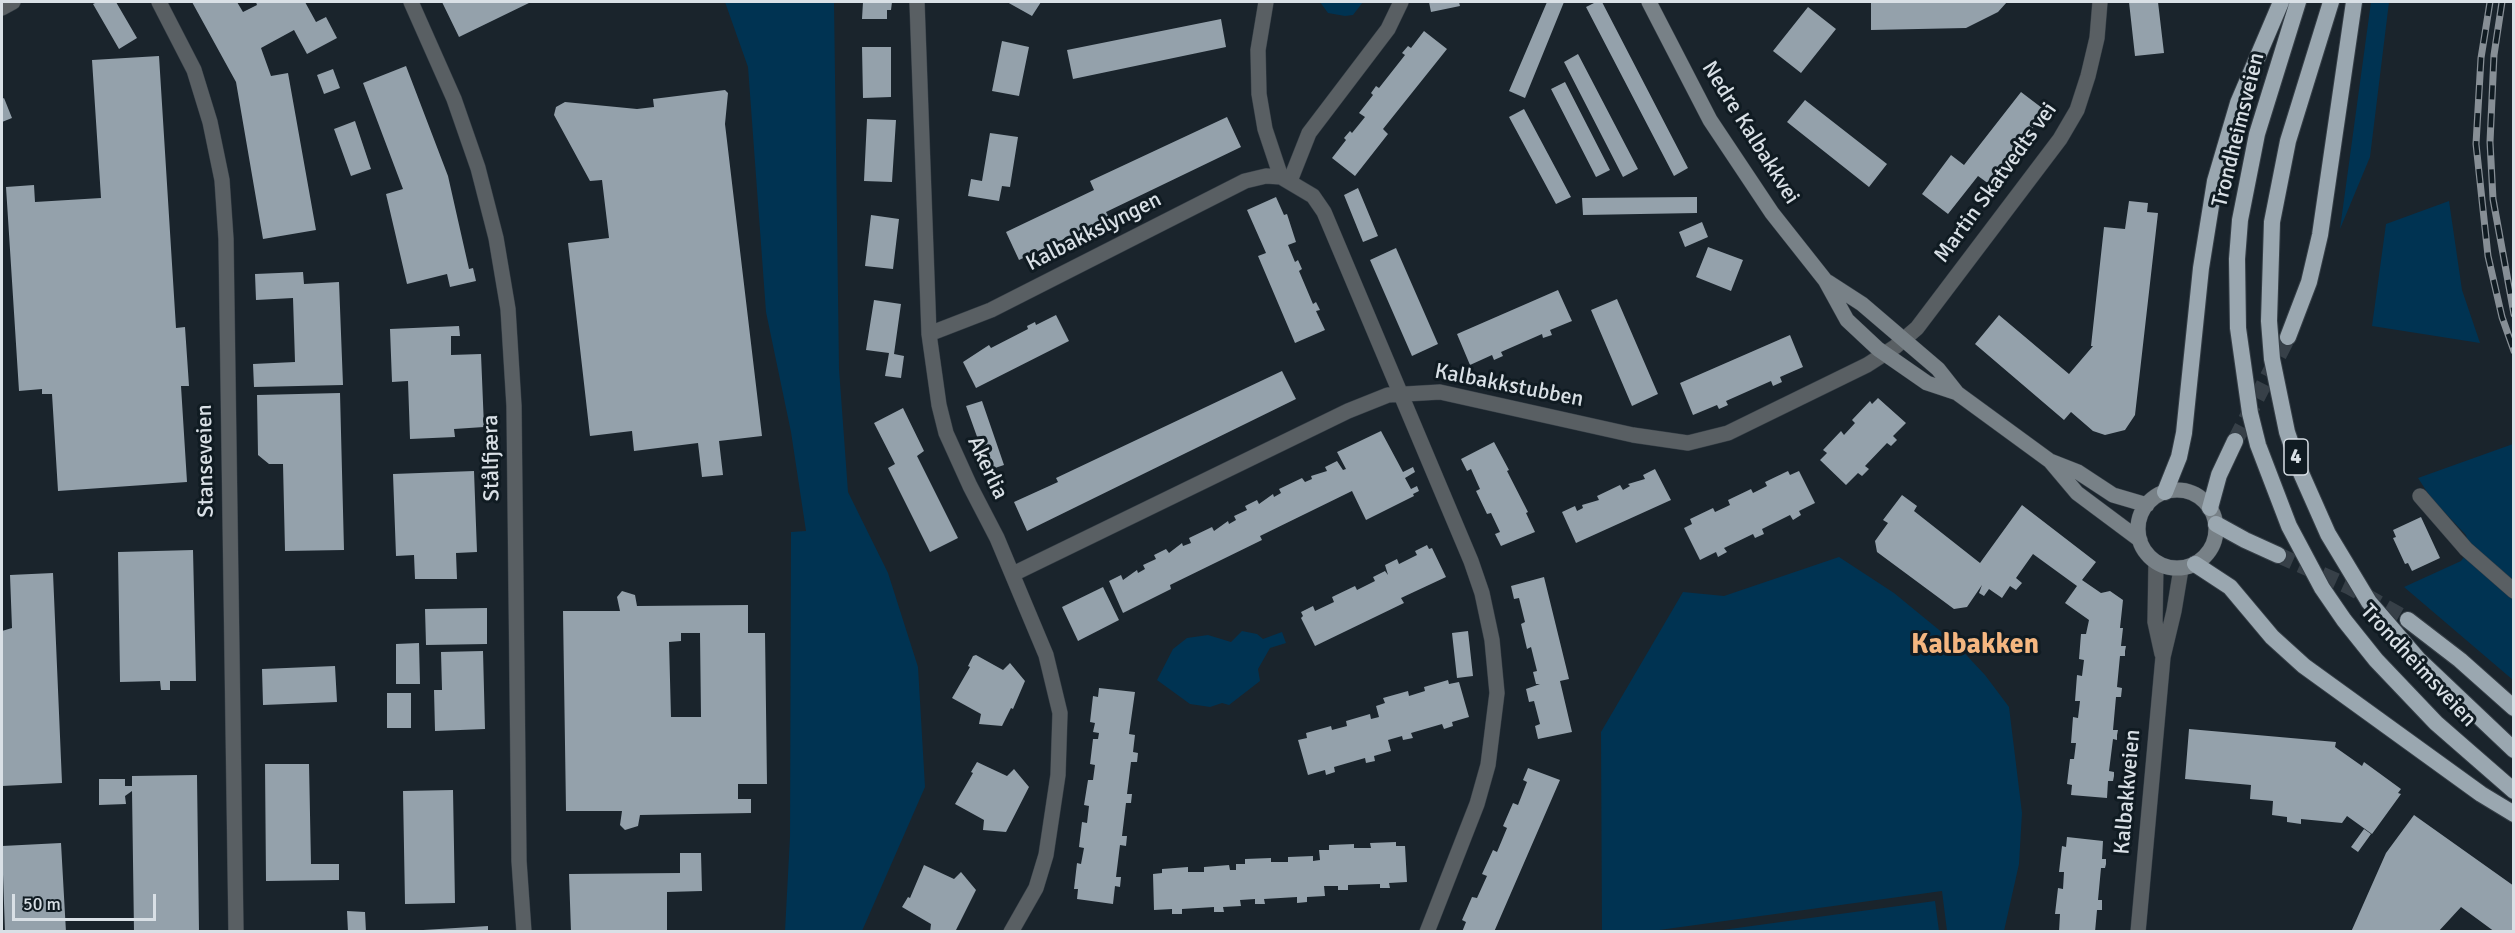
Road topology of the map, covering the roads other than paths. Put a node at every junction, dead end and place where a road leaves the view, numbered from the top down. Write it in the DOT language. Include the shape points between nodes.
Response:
graph roads {
  1 [pos="13,2"];
  2 [pos="159,2"];
  3 [pos="411,2"];
  4 [pos="917,2"];
  5 [pos="1266,2"];
  6 [pos="1401,2"];
  7 [pos="1649,2"];
  8 [pos="2100,2"];
  9 [pos="2281,2"];
  10 [pos="2298,2"];
  11 [pos="2331,2"];
  12 [pos="2354,2"];
  13 [pos="2,8"];
  14 [pos="1286,179"];
  15 [pos="1825,280"];
  16 [pos="929,334"];
  17 [pos="2289,337"];
  18 [pos="1904,341"];
  19 [pos="1886,354"];
  20 [pos="1400,393"];
  21 [pos="1957,393"];
  22 [pos="2235,441"];
  23 [pos="2050,461"];
  24 [pos="2166,492"];
  25 [pos="2420,496"];
  26 [pos="2147,505"];
  27 [pos="2213,516"];
  28 [pos="2140,540"];
  29 [pos="2278,555"];
  30 [pos="2156,562"];
  31 [pos="2188,566"];
  32 [pos="1013,574"];
  33 [pos="2514,591"];
  34 [pos="2408,620"];
  35 [pos="2163,657"];
  36 [pos="2514,708"];
  37 [pos="2514,750"];
  38 [pos="2514,791"];
  39 [pos="2514,814"];
  40 [pos="236,932"];
  41 [pos="524,932"];
  42 [pos="1011,932"];
  43 [pos="1427,932"];
  44 [pos="2138,932"];
  1 -- 13 [label="street"];
  2 -- 40 [label="street, Stanseveien" via="203,95 222,180"];
  3 -- 41 [label="street, Stålfjæra" via="468,136 488,201 508,309 514,406 519,861"];
  4 -- 16 [label="street, Akerlia"];
  5 -- 14 [label="street" via="1258,50 1259,94 1265,129"];
  6 -- 14 [label="street" via="1389,28 1309,133"];
  7 -- 15 [label="main road, Nedre Kalbakkvei" via="1691,86 1733,155"];
  8 -- 18 [label="street, Martin Skatvedts vei" via="2088,76 2077,110 2060,140"];
  9 -- 24 [label="highway" via="2238,103 2215,181 2201,268 2184,433 2180,457"];
  10 -- 38 [label="highway, Trondheimsveien / 4" via="2257,134 2239,230 2238,328 2258,446 2289,526 2344,620 2436,723"];
  11 -- 37 [label="highway, Trondheimsveien / 4" via="2288,141 2272,222 2269,321 2279,397 2297,463 2314,505 2369,602 2418,659"];
  12 -- 17 [label="highway" via="2320,236"];
  14 -- 16 [label="street, Kalbakkslyngen" via="1266,176 1245,181 991,310"];
  14 -- 20 [label="street" via="1314,196 1324,212"];
  15 -- 18 [label="main road, Nedre Kalbakkvei" via="1862,304"];
  15 -- 19 [label="main road, Nedre Kalbakkvei" via="1847,320"];
  16 -- 32 [label="street, Akerlia" via="934,382 946,433"];
  18 -- 19 [label="street, Kalbakkstubben"];
  18 -- 21 [label="main road, Nedre Kalbakkvei" via="1938,369"];
  19 -- 20 [label="street, Kalbakkstubben" via="1728,433 1688,443 1633,435 1440,392"];
  19 -- 21 [label="main road, Nedre Kalbakkvei" via="1927,383"];
  20 -- 32 [label="street, Kalbakkstubben" via="1348,411"];
  20 -- 43 [label="street" via="1480,585 1492,640 1497,693 1483,786"];
  21 -- 23 [label="main road, Nedre Kalbakkvei"];
  22 -- 27 [label="highway" via="2219,475"];
  23 -- 26 [label="main road, Nedre Kalbakkvei" via="2078,472 2113,495"];
  23 -- 28 [label="main road, Nedre Kalbakkvei" via="2077,493"];
  24 -- 26 [label="main road"];
  24 -- 27 [label="main road" via="2186,491 2203,500"];
  25 -- 33 [label="street" via="2466,549"];
  26 -- 28 [label="main road" via="2140,516"];
  27 -- 29 [label="highway" via="2237,537"];
  27 -- 31 [label="main road" via="2212,547"];
  28 -- 30 [label="main road" via="2145,553"];
  30 -- 31 [label="main road" via="2172,568"];
  30 -- 35 [label="street, Kalbakkveien" via="2156,622"];
  31 -- 35 [label="street, Kalbakkveien"];
  31 -- 39 [label="highway" via="2230,588 2304,666"];
  32 -- 42 [label="street, Akerlia" via="1051,668 1061,731 1043,865 1036,888"];
  34 -- 36 [label="highway"];
  35 -- 44 [label="street, Kalbakkveien"];
}
